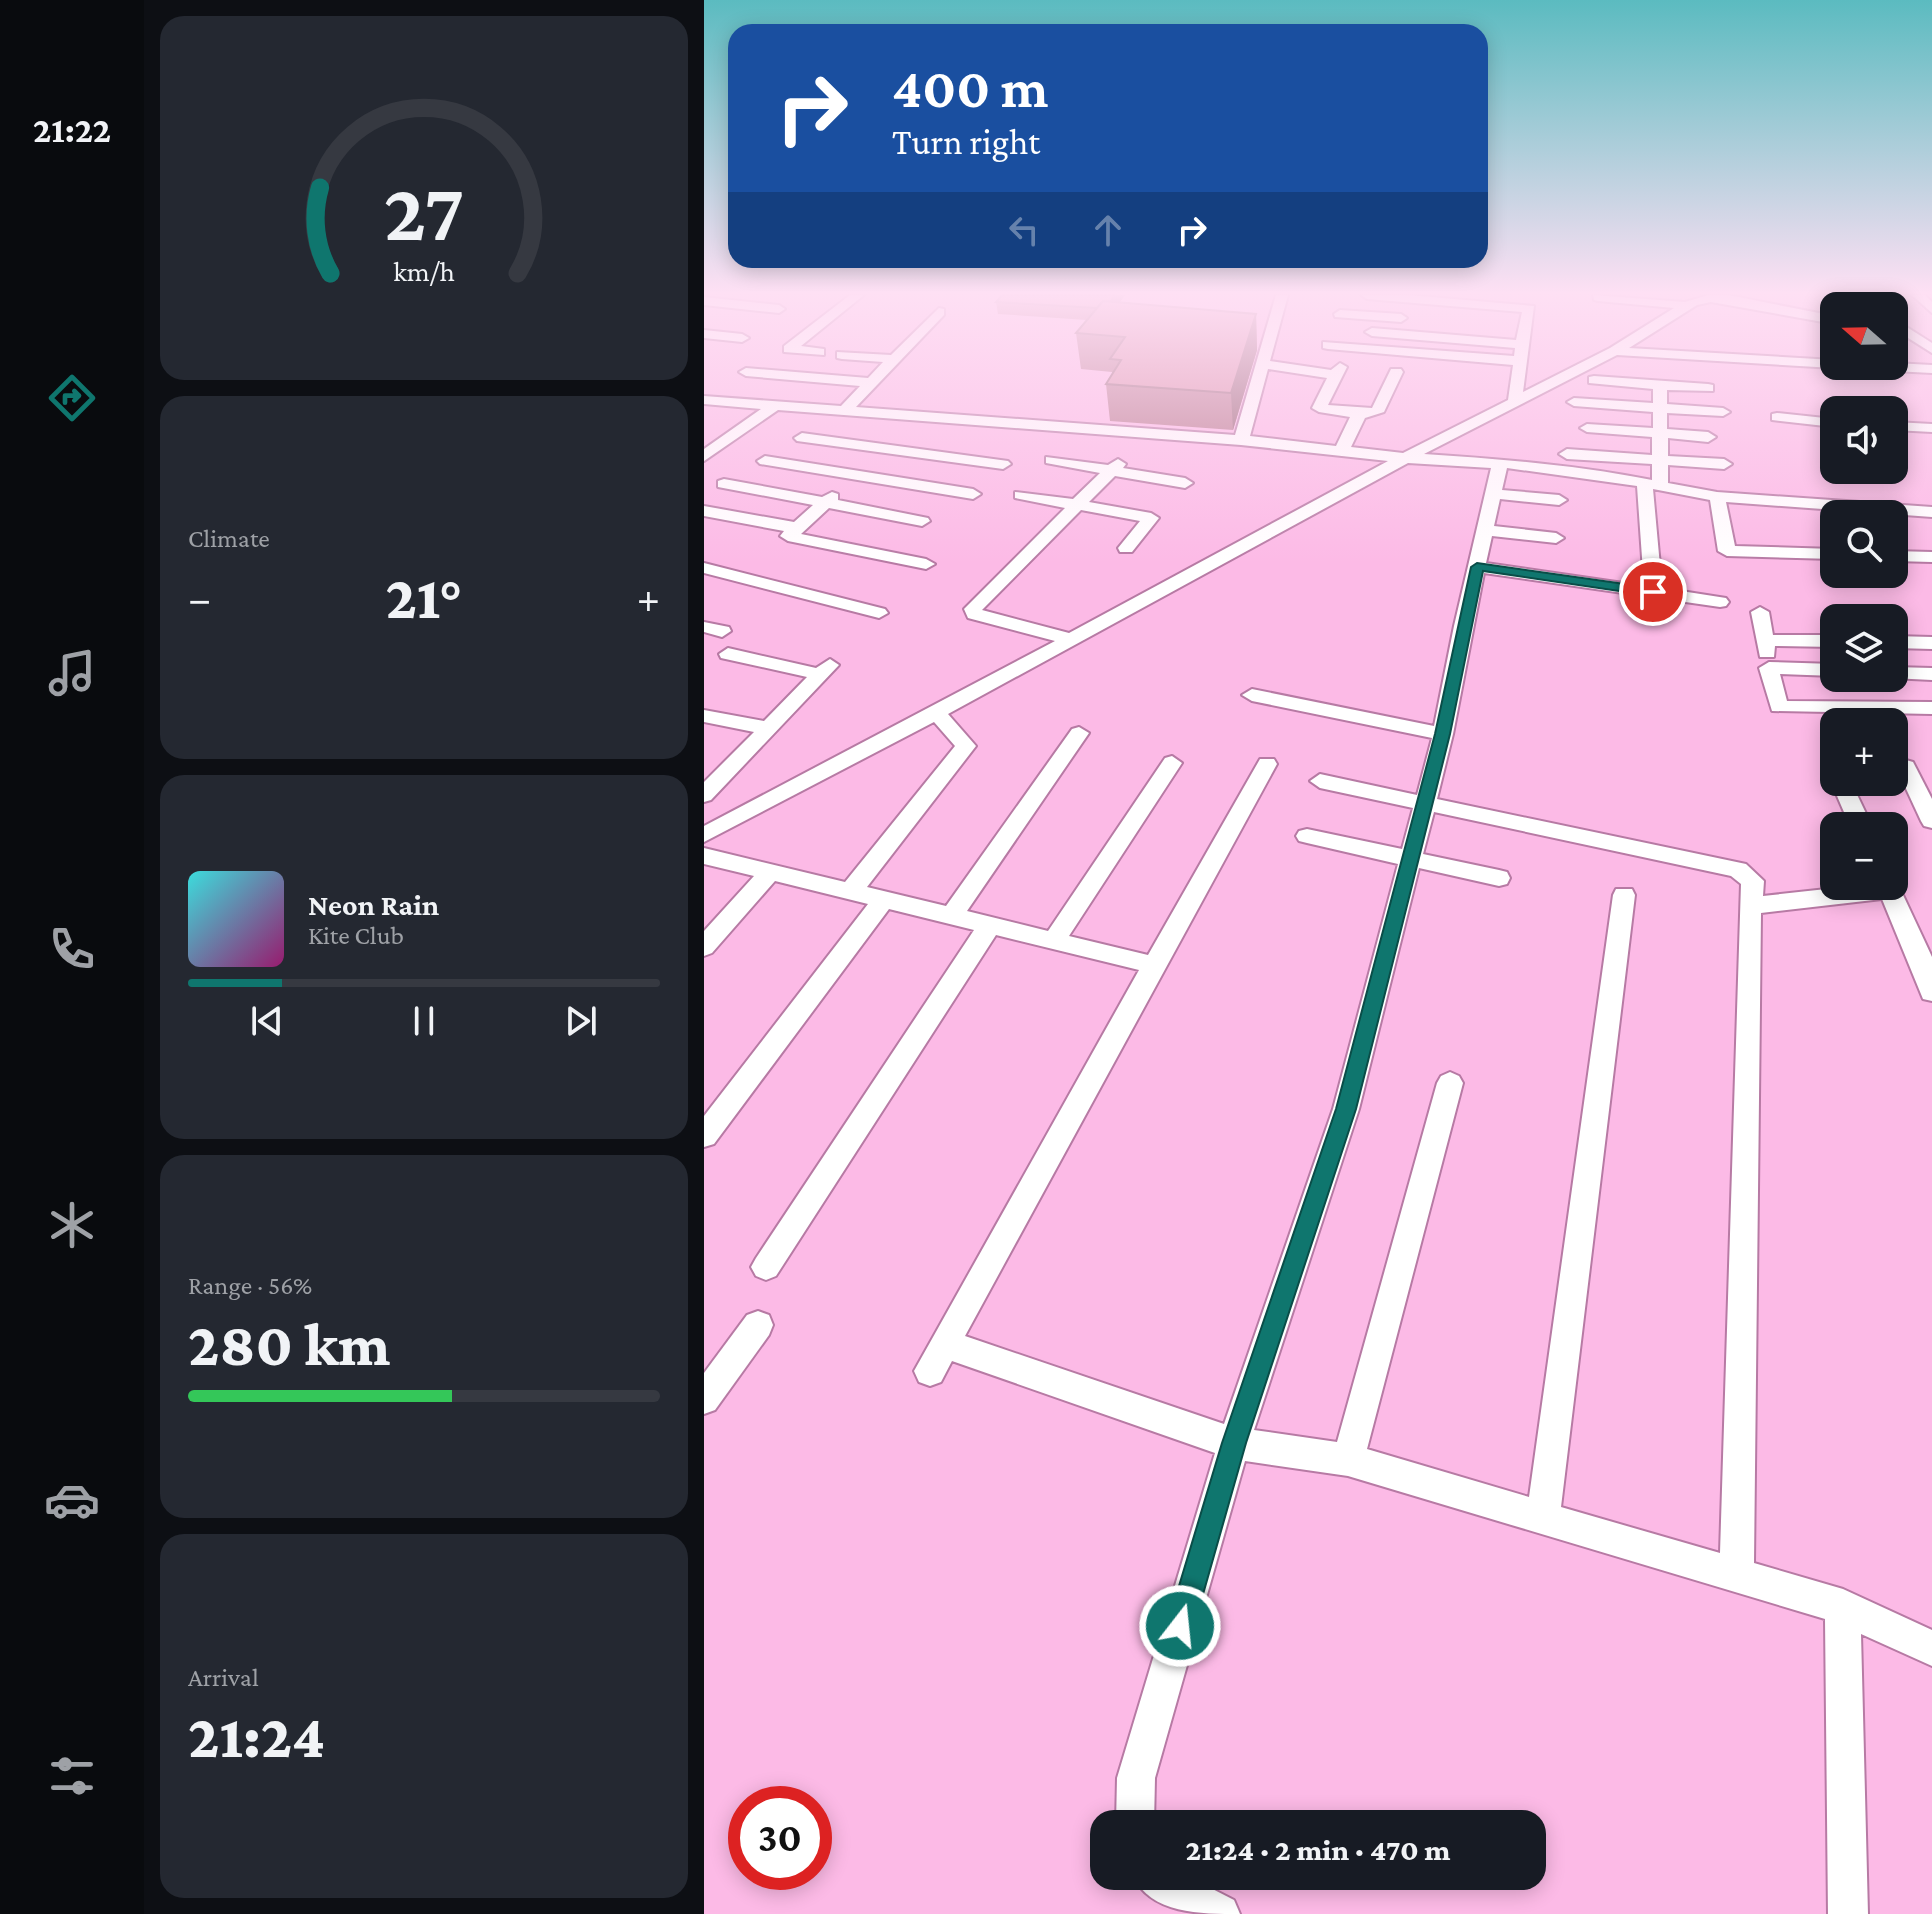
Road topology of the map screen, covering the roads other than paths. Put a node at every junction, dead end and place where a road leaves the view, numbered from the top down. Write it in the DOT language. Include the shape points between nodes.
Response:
graph roads {
  1 [pos="870,384"];
  2 [pos="1256,384"];
  3 [pos="1331,384"];
  4 [pos="1390,384"];
  5 [pos="1517,384"];
  6 [pos="1550,384"];
  7 [pos="1651,384"];
  8 [pos="1660,385"];
  9 [pos="1708,388"];
  10 [pos="704,400"];
  11 [pos="1515,402"];
  12 [pos="1574,402"];
  13 [pos="775,405"];
  14 [pos="1660,409"];
  15 [pos="845,410"];
  16 [pos="1723,412"];
  17 [pos="1359,414"];
  18 [pos="925,417"];
  19 [pos="1777,417"];
  20 [pos="1820,422"];
  21 [pos="1908,427"];
  22 [pos="1587,428"];
  23 [pos="1932,428"];
  24 [pos="1659,433"];
  25 [pos="1708,437"];
  26 [pos="802,438"];
  27 [pos="1241,440"];
  28 [pos="886,450"];
  29 [pos="1342,450"];
  30 [pos="724,452"];
  31 [pos="1567,454"];
  32 [pos="1405,458"];
  33 [pos="1051,460"];
  34 [pos="1660,461"];
  35 [pos="1500,463"];
  36 [pos="1003,464"];
  37 [pos="1724,464"];
  38 [pos="1115,468"];
  39 [pos="859,475"];
  40 [pos="1185,483"];
  41 [pos="724,484"];
  42 [pos="1652,484"];
  43 [pos="973,494"];
  44 [pos="1493,494"];
  45 [pos="1021,495"];
  46 [pos="1717,497"];
  47 [pos="1559,500"];
  48 [pos="825,503"];
  49 [pos="1079,504"];
  50 [pos="704,511"];
  51 [pos="1932,512"];
  52 [pos="922,521"];
  53 [pos="797,528"];
  54 [pos="1485,530"];
  55 [pos="1556,538"];
  56 [pos="1126,548"];
  57 [pos="1820,554"];
  58 [pos="1908,556"];
  59 [pos="1932,557"];
  60 [pos="926,564"];
  61 [pos="1477,567"];
  62 [pos="704,568"];
  63 [pos="1653,592"];
  64 [pos="1720,602"];
  65 [pos="1760,612"];
  66 [pos="879,613"];
  67 [pos="1073,640"];
  68 [pos="1765,640"];
  69 [pos="1820,641"];
  70 [pos="1908,642"];
  71 [pos="1932,643"];
  72 [pos="728,654"];
  73 [pos="1769,668"];
  74 [pos="1820,670"];
  75 [pos="1908,673"];
  76 [pos="1932,674"];
  77 [pos="1252,695"];
  78 [pos="1932,708"];
  79 [pos="936,713"];
  80 [pos="704,716"];
  81 [pos="766,728"];
  82 [pos="1079,733"];
  83 [pos="1443,734"];
  84 [pos="1172,763"];
  85 [pos="1267,764"];
  86 [pos="1908,767"];
  87 [pos="1932,767"];
  88 [pos="1908,777"];
  89 [pos="1320,781"];
  90 [pos="705,793"];
  91 [pos="1926,798"];
  92 [pos="1424,803"];
  93 [pos="1932,821"];
  94 [pos="704,835"];
  95 [pos="1307,836"];
  96 [pos="704,856"];
  97 [pos="1409,858"];
  98 [pos="771,871"];
  99 [pos="1499,878"];
  100 [pos="851,891"];
  101 [pos="1624,895"];
  102 [pos="1820,897"];
  103 [pos="884,899"];
  104 [pos="1894,900"];
  105 [pos="1750,906"];
  106 [pos="952,916"];
  107 [pos="990,925"];
  108 [pos="1054,940"];
  109 [pos="704,947"];
  110 [pos="1154,965"];
  111 [pos="1932,992"];
  112 [pos="1450,1083"];
  113 [pos="704,1136"];
  114 [pos="766,1267"];
  115 [pos="758,1325"];
  116 [pos="704,1399"];
  117 [pos="1234,1443"];
  118 [pos="1348,1460"];
  119 [pos="1543,1520"];
  120 [pos="1737,1577"];
  121 [pos="1843,1607"];
  122 [pos="1932,1648"];
  123 [pos="1135,1810"];
  124 [pos="1173,1890"];
  125 [pos="1220,1914"];
  126 [pos="1848,1914"];
  1 -- 15 [label="street"];
  2 -- 27 [label="street"];
  3 -- 17 [label="street" via="1319,408"];
  4 -- 17 [label="street" via="1377,412"];
  5 -- 11 [label="street"];
  6 -- 11 [label="street"];
  7 -- 8 [label="street"];
  8 -- 9 [label="street"];
  8 -- 14 [label="street"];
  10 -- 13 [label="street"];
  11 -- 32 [label="street"];
  12 -- 14 [label="street"];
  13 -- 15 [label="street"];
  13 -- 30 [label="street"];
  14 -- 16 [label="street"];
  14 -- 24 [label="street"];
  15 -- 18 [label="street"];
  17 -- 29 [label="street"];
  18 -- 27 [label="street"];
  18 -- 28 [label="street"];
  19 -- 20 [label="street"];
  21 -- 23 [label="street"];
  22 -- 24 [label="street"];
  24 -- 25 [label="street"];
  24 -- 34 [label="street"];
  26 -- 28 [label="street"];
  27 -- 29 [label="street"];
  28 -- 36 [label="street"];
  28 -- 39 [label="street"];
  29 -- 32 [label="street"];
  30 -- 39 [label="street"];
  31 -- 34 [label="street"];
  32 -- 35 [label="street"];
  32 -- 67 [label="street"];
  33 -- 38 [label="street"];
  34 -- 37 [label="street"];
  34 -- 42 [label="street"];
  35 -- 42 [label="street"];
  35 -- 44 [label="street"];
  38 -- 40 [label="street"];
  38 -- 49 [label="street"];
  39 -- 43 [label="street"];
  39 -- 48 [label="street"];
  41 -- 48 [label="street"];
  42 -- 46 [label="street"];
  42 -- 63 [label="street"];
  44 -- 47 [label="street"];
  44 -- 54 [label="street"];
  45 -- 49 [label="street"];
  46 -- 51 [label="street"];
  46 -- 57 [label="street" via="1727,551"];
  48 -- 52 [label="street"];
  48 -- 53 [label="street"];
  49 -- 56 [label="street" via="1151,518"];
  49 -- 67 [label="street" via="973,609 974,614"];
  50 -- 53 [label="street"];
  53 -- 60 [label="street" via="788,536"];
  54 -- 55 [label="street"];
  54 -- 61 [label="street"];
  58 -- 59 [label="street"];
  61 -- 63 [label="street"];
  61 -- 83 [label="street"];
  62 -- 66 [label="street"];
  63 -- 64 [label="street"];
  65 -- 68 [label="street"];
  67 -- 79 [label="street"];
  68 -- 69 [label="street"];
  68 -- 73 [label="street"];
  70 -- 71 [label="street"];
  72 -- 81 [label="street" via="826,670"];
  73 -- 74 [label="street"];
  73 -- 78 [label="street" via="1779,707"];
  75 -- 76 [label="street"];
  77 -- 83 [label="street"];
  79 -- 94 [label="street"];
  79 -- 100 [label="street" via="966,746"];
  80 -- 81 [label="street"];
  81 -- 90 [label="street"];
  82 -- 106 [label="street"];
  83 -- 92 [label="street"];
  84 -- 108 [label="street"];
  85 -- 110 [label="street"];
  86 -- 87 [label="street"];
  88 -- 91 [label="street"];
  89 -- 92 [label="street"];
  91 -- 93 [label="street"];
  92 -- 97 [label="street"];
  92 -- 105 [label="street" via="1738,870 1753,881"];
  95 -- 97 [label="street"];
  96 -- 98 [label="street"];
  97 -- 99 [label="street"];
  97 -- 117 [label="street" via="1346,1109"];
  98 -- 100 [label="street"];
  98 -- 109 [label="street"];
  100 -- 103 [label="street"];
  101 -- 119 [label="street"];
  102 -- 105 [label="street"];
  103 -- 106 [label="street"];
  103 -- 113 [label="street"];
  104 -- 111 [label="street"];
  105 -- 120 [label="street"];
  106 -- 107 [label="street"];
  107 -- 108 [label="street"];
  107 -- 114 [label="street"];
  108 -- 110 [label="street"];
  110 -- 117 [label="street" via="937,1357"];
  112 -- 118 [label="street"];
  115 -- 116 [label="street"];
  117 -- 118 [label="street"];
  117 -- 123 [label="street" via="1136,1778"];
  118 -- 119 [label="street"];
  119 -- 120 [label="street"];
  120 -- 121 [label="street"];
  121 -- 122 [label="street"];
  121 -- 126 [label="street"];
  124 -- 125 [label="street"];
}
